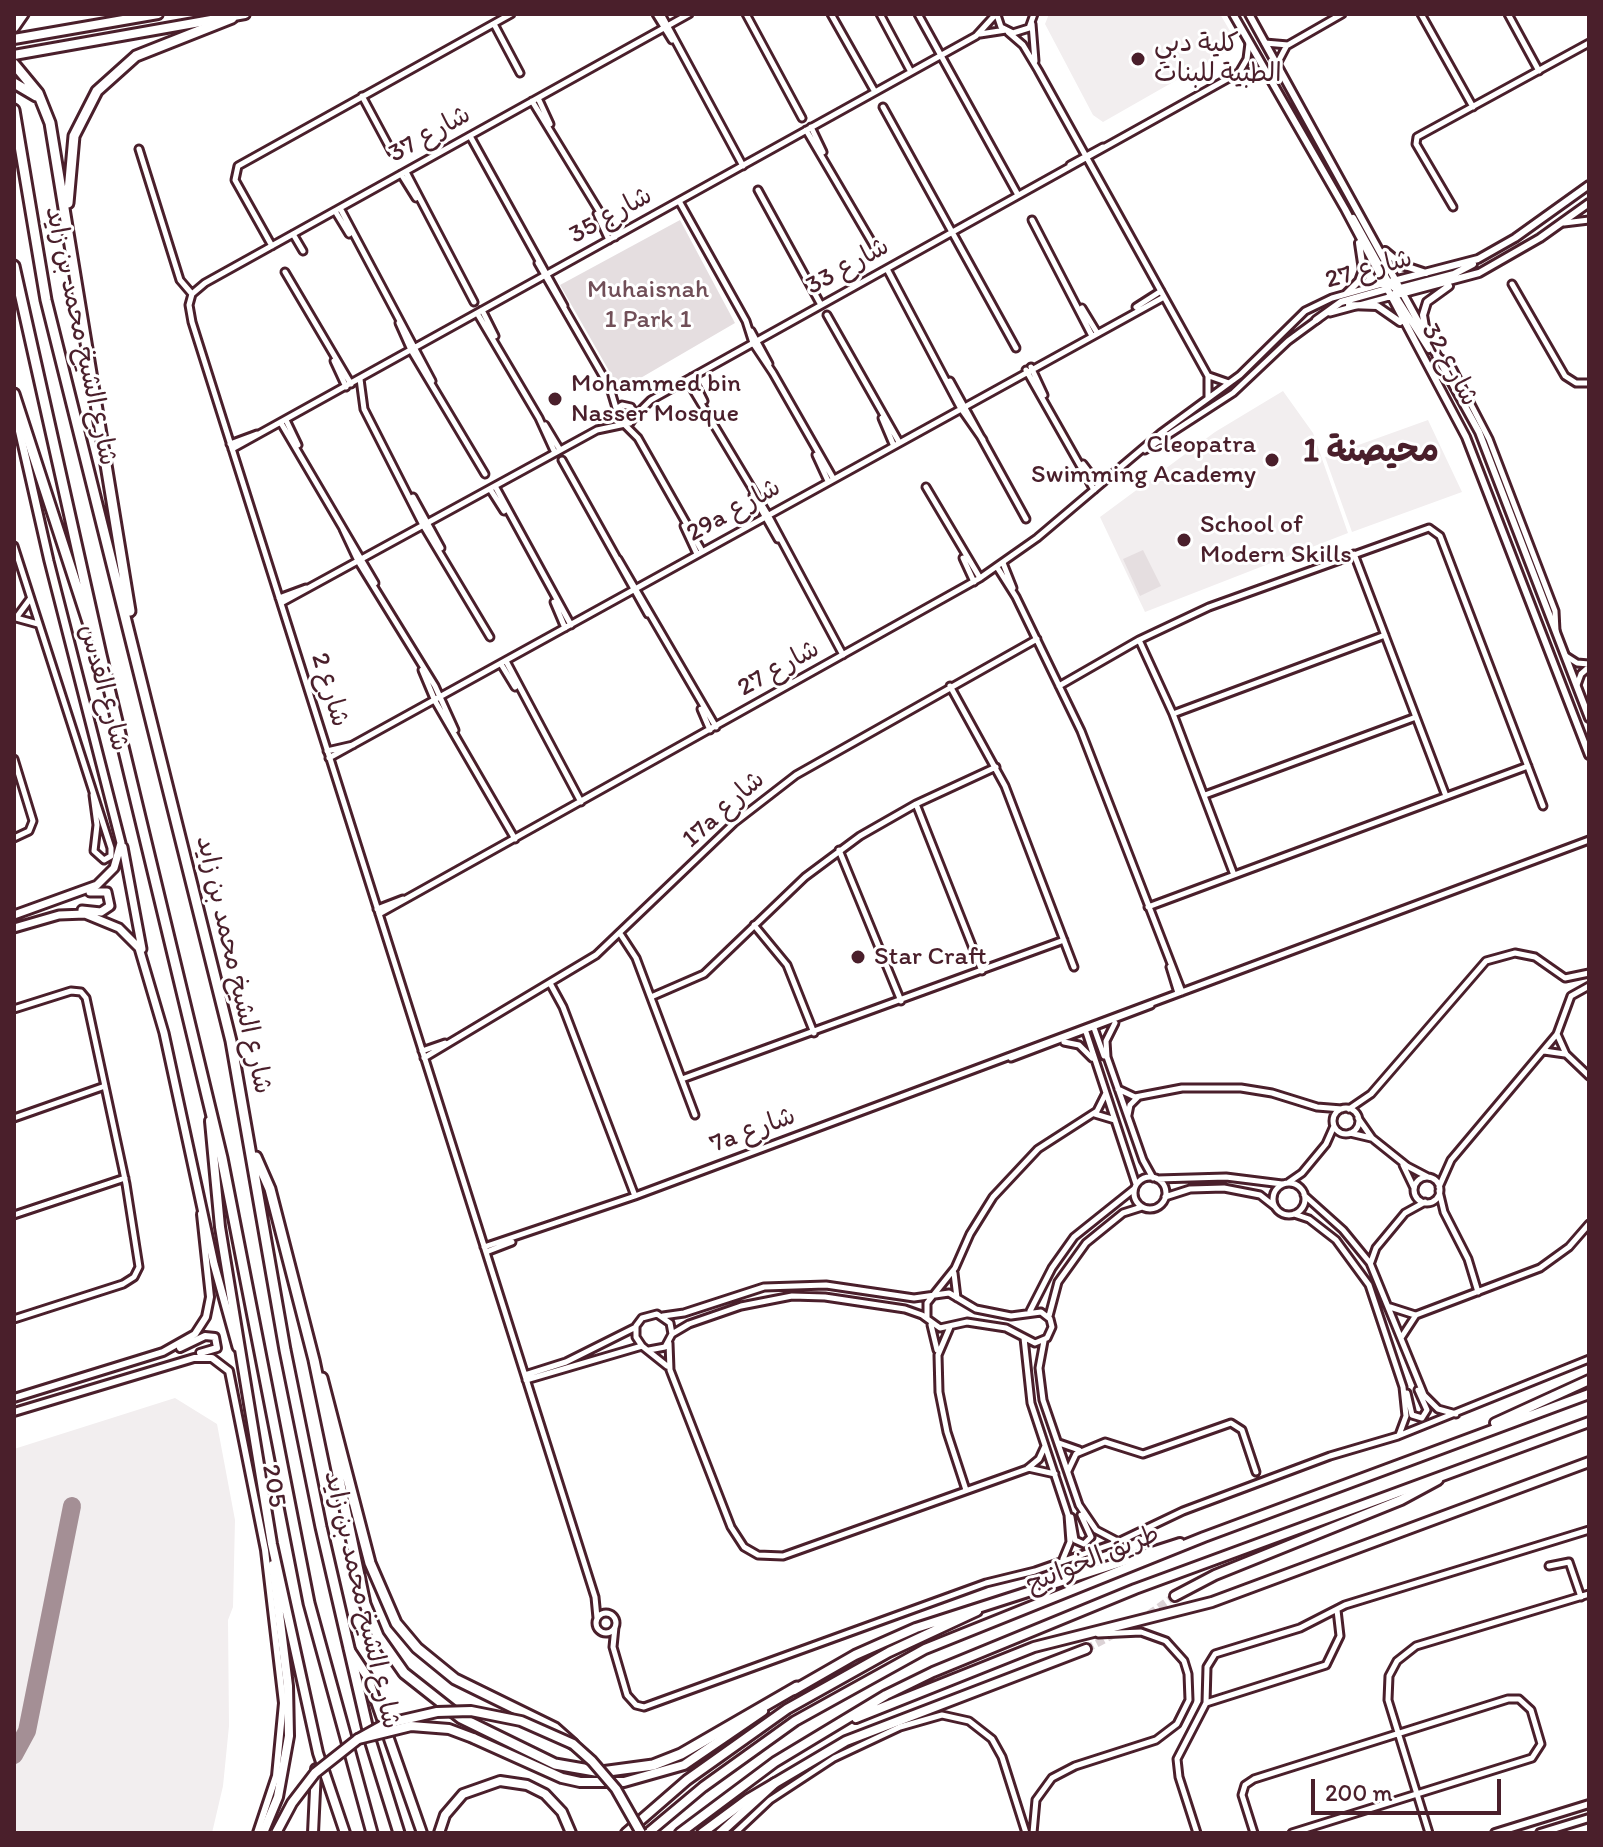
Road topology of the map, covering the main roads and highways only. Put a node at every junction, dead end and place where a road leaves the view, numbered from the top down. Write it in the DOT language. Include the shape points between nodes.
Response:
graph roads {
  1 [pos="23,14"];
  2 [pos="158,14"];
  3 [pos="245,14"];
  4 [pos="232,18"];
  5 [pos="14,27"];
  6 [pos="14,39"];
  7 [pos="14,55"];
  8 [pos="14,64"];
  9 [pos="14,83"];
  10 [pos="42,101"];
  11 [pos="14,110"];
  12 [pos="68,234"];
  13 [pos="14,266"];
  14 [pos="14,394"];
  15 [pos="14,407"];
  16 [pos="135,646"];
  17 [pos="101,655"];
  18 [pos="121,843"];
  19 [pos="72,896"];
  20 [pos="14,915"];
  21 [pos="29,923"];
  22 [pos="14,928"];
  23 [pos="145,963"];
  24 [pos="210,1108"];
  25 [pos="250,1147"];
  26 [pos="238,1348"];
  27 [pos="314,1360"];
  28 [pos="1589,1380"];
  29 [pos="1589,1394"];
  30 [pos="1589,1422"];
  31 [pos="1433,1450"];
  32 [pos="1589,1462"];
  33 [pos="1442,1477"];
  34 [pos="1204,1537"];
  35 [pos="272,1544"];
  36 [pos="1011,1596"];
  37 [pos="1175,1596"];
  38 [pos="349,1649"];
  39 [pos="1086,1649"];
  40 [pos="797,1687"];
  41 [pos="840,1723"];
  42 [pos="313,1732"];
  43 [pos="358,1739"];
  44 [pos="573,1744"];
  45 [pos="775,1783"];
  46 [pos="263,1833"];
  47 [pos="276,1833"];
  48 [pos="313,1833"];
  49 [pos="345,1833"];
  50 [pos="372,1833"];
  51 [pos="399,1833"];
  52 [pos="422,1833"];
  53 [pos="439,1833"];
  54 [pos="571,1833"];
  55 [pos="626,1833"];
  56 [pos="641,1833"];
  57 [pos="648,1833"];
  58 [pos="680,1833"];
  59 [pos="702,1833"];
  60 [pos="722,1833"];
  1 -- 5 [label="highway"];
  2 -- 6 [label="main road"];
  3 -- 4 [label="main road"];
  4 -- 7 [label="main road"];
  4 -- 12 [label="highway" via="136,56 97,91 74,136"];
  8 -- 10 [label="highway"];
  9 -- 10 [label="highway"];
  10 -- 12 [label="highway"];
  11 -- 16 [label="highway, شارع الشيخ محمد بن زايد" via="46,300"];
  12 -- 16 [label="highway"];
  13 -- 17 [label="highway, شارع الشيخ محمد بن زايد"];
  14 -- 17 [label="highway"];
  15 -- 18 [label="main road, شارع القدس"];
  16 -- 25 [label="highway, شارع الشيخ محمد بن زايد" via="231,1041"];
  17 -- 24 [label="highway, شارع الشيخ محمد بن زايد"];
  18 -- 19 [label="main road" via="109,875"];
  18 -- 23 [label="main road, شارع القدس"];
  19 -- 20 [label="main road"];
  19 -- 21 [label="main road" via="103,891 111,902 105,911 67,910"];
  21 -- 22 [label="main road"];
  21 -- 23 [label="main road" via="68,913 94,916 125,932"];
  23 -- 26 [label="main road"];
  24 -- 26 [label="main road"];
  24 -- 50 [label="highway, شارع الشيخ محمد بن زايد" via="306,1590"];
  25 -- 27 [label="highway" via="270,1189"];
  25 -- 38 [label="highway, شارع الشيخ محمد بن زايد" via="302,1438"];
  26 -- 35 [label="main road"];
  27 -- 40 [label="highway" via="367,1611 389,1655 440,1705 555,1764 601,1772 653,1765 681,1754"];
  27 -- 44 [label="highway" via="345,1457 372,1572 396,1623 455,1679 555,1728"];
  28 -- 31 [label="main road"];
  29 -- 31 [label="main road, طريق الخوانيج"];
  30 -- 33 [label="main road, طريق الخوانيج"];
  31 -- 34 [label="main road, طريق الخوانيج"];
  32 -- 41 [label="main road" via="1212,1602 1010,1656"];
  33 -- 37 [label="main road" via="1401,1500"];
  33 -- 41 [label="main road, طريق الخوانيج" via="1049,1622 900,1688"];
  34 -- 36 [label="main road"];
  34 -- 57 [label="main road, طريق الخوانيج" via="991,1621 870,1677 743,1758"];
  35 -- 42 [label="main road"];
  35 -- 46 [label="main road" via="289,1736 278,1797"];
  36 -- 40 [label="main road" via="916,1628"];
  36 -- 55 [label="main road" via="809,1696 710,1763"];
  38 -- 51 [label="highway, شارع الشيخ محمد بن زايد"];
  38 -- 52 [label="main road" via="367,1676"];
  39 -- 45 [label="main road" via="895,1719"];
  40 -- 43 [label="main road, bridge" via="695,1759 624,1782 562,1778 473,1738 425,1726"];
  41 -- 58 [label="main road, طريق الخوانيج" via="775,1762"];
  42 -- 48 [label="main road"];
  42 -- 49 [label="main road"];
  43 -- 44 [label="main road, bridge" via="407,1717 463,1711 521,1721"];
  43 -- 47 [label="main road, bridge" via="315,1773"];
  44 -- 56 [label="main road, bridge" via="606,1774"];
  45 -- 59 [label="main road"];
  45 -- 60 [label="main road"];
  53 -- 54 [label="main road" via="445,1815 463,1794 500,1781 545,1794 562,1812"];
}
